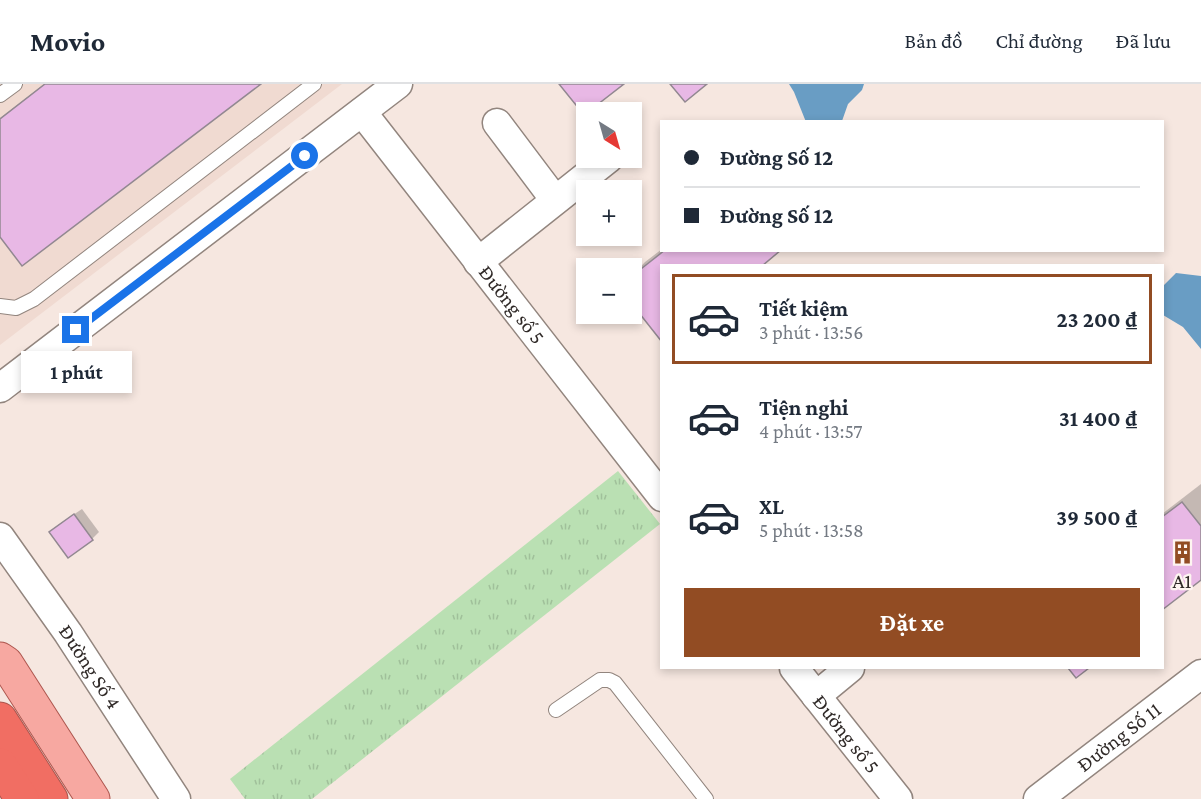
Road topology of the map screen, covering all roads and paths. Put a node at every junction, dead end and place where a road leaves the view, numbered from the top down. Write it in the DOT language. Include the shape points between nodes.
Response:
graph roads {
  1 [pos="15,84"];
  2 [pos="314,84"];
  3 [pos="399,84"];
  4 [pos="0,95"];
  5 [pos="362,112"];
  6 [pos="497,123"];
  7 [pos="596,168"];
  8 [pos="555,200"];
  9 [pos="478,261"];
  10 [pos="0,306"];
  11 [pos="0,388"];
  12 [pos="660,494"];
  13 [pos="0,537"];
  14 [pos="0,659"];
  15 [pos="795,669"];
  16 [pos="849,669"];
  17 [pos="1201,674"];
  18 [pos="816,696"];
  19 [pos="556,710"];
  20 [pos="0,719"];
  21 [pos="0,752"];
  22 [pos="0,765"];
  23 [pos="22,799"];
  24 [pos="30,799"];
  25 [pos="51,799"];
  26 [pos="93,799"];
  27 [pos="176,799"];
  28 [pos="706,799"];
  29 [pos="898,799"];
  30 [pos="1038,799"];
  1 -- 4 [label="lane"];
  2 -- 10 [label="lane" via="34,299 16,308"];
  3 -- 5 [label="street"];
  5 -- 9 [label="street, Đường số 5"];
  5 -- 11 [label="street"];
  6 -- 8 [label="street"];
  7 -- 8 [label="street"];
  8 -- 9 [label="street"];
  9 -- 12 [label="street, Đường số 5"];
  13 -- 27 [label="street, Đường Số 4"];
  14 -- 26 [label="main road"];
  15 -- 18 [label="street, Đường số 5"];
  16 -- 18 [label="street"];
  17 -- 30 [label="street, Đường Số 11"];
  18 -- 29 [label="street, Đường số 5"];
  19 -- 28 [label="lane" via="600,680 615,683"];
  20 -- 25 [label="highway"];
  21 -- 24 [label="main road"];
  22 -- 23 [label="highway"];
}
